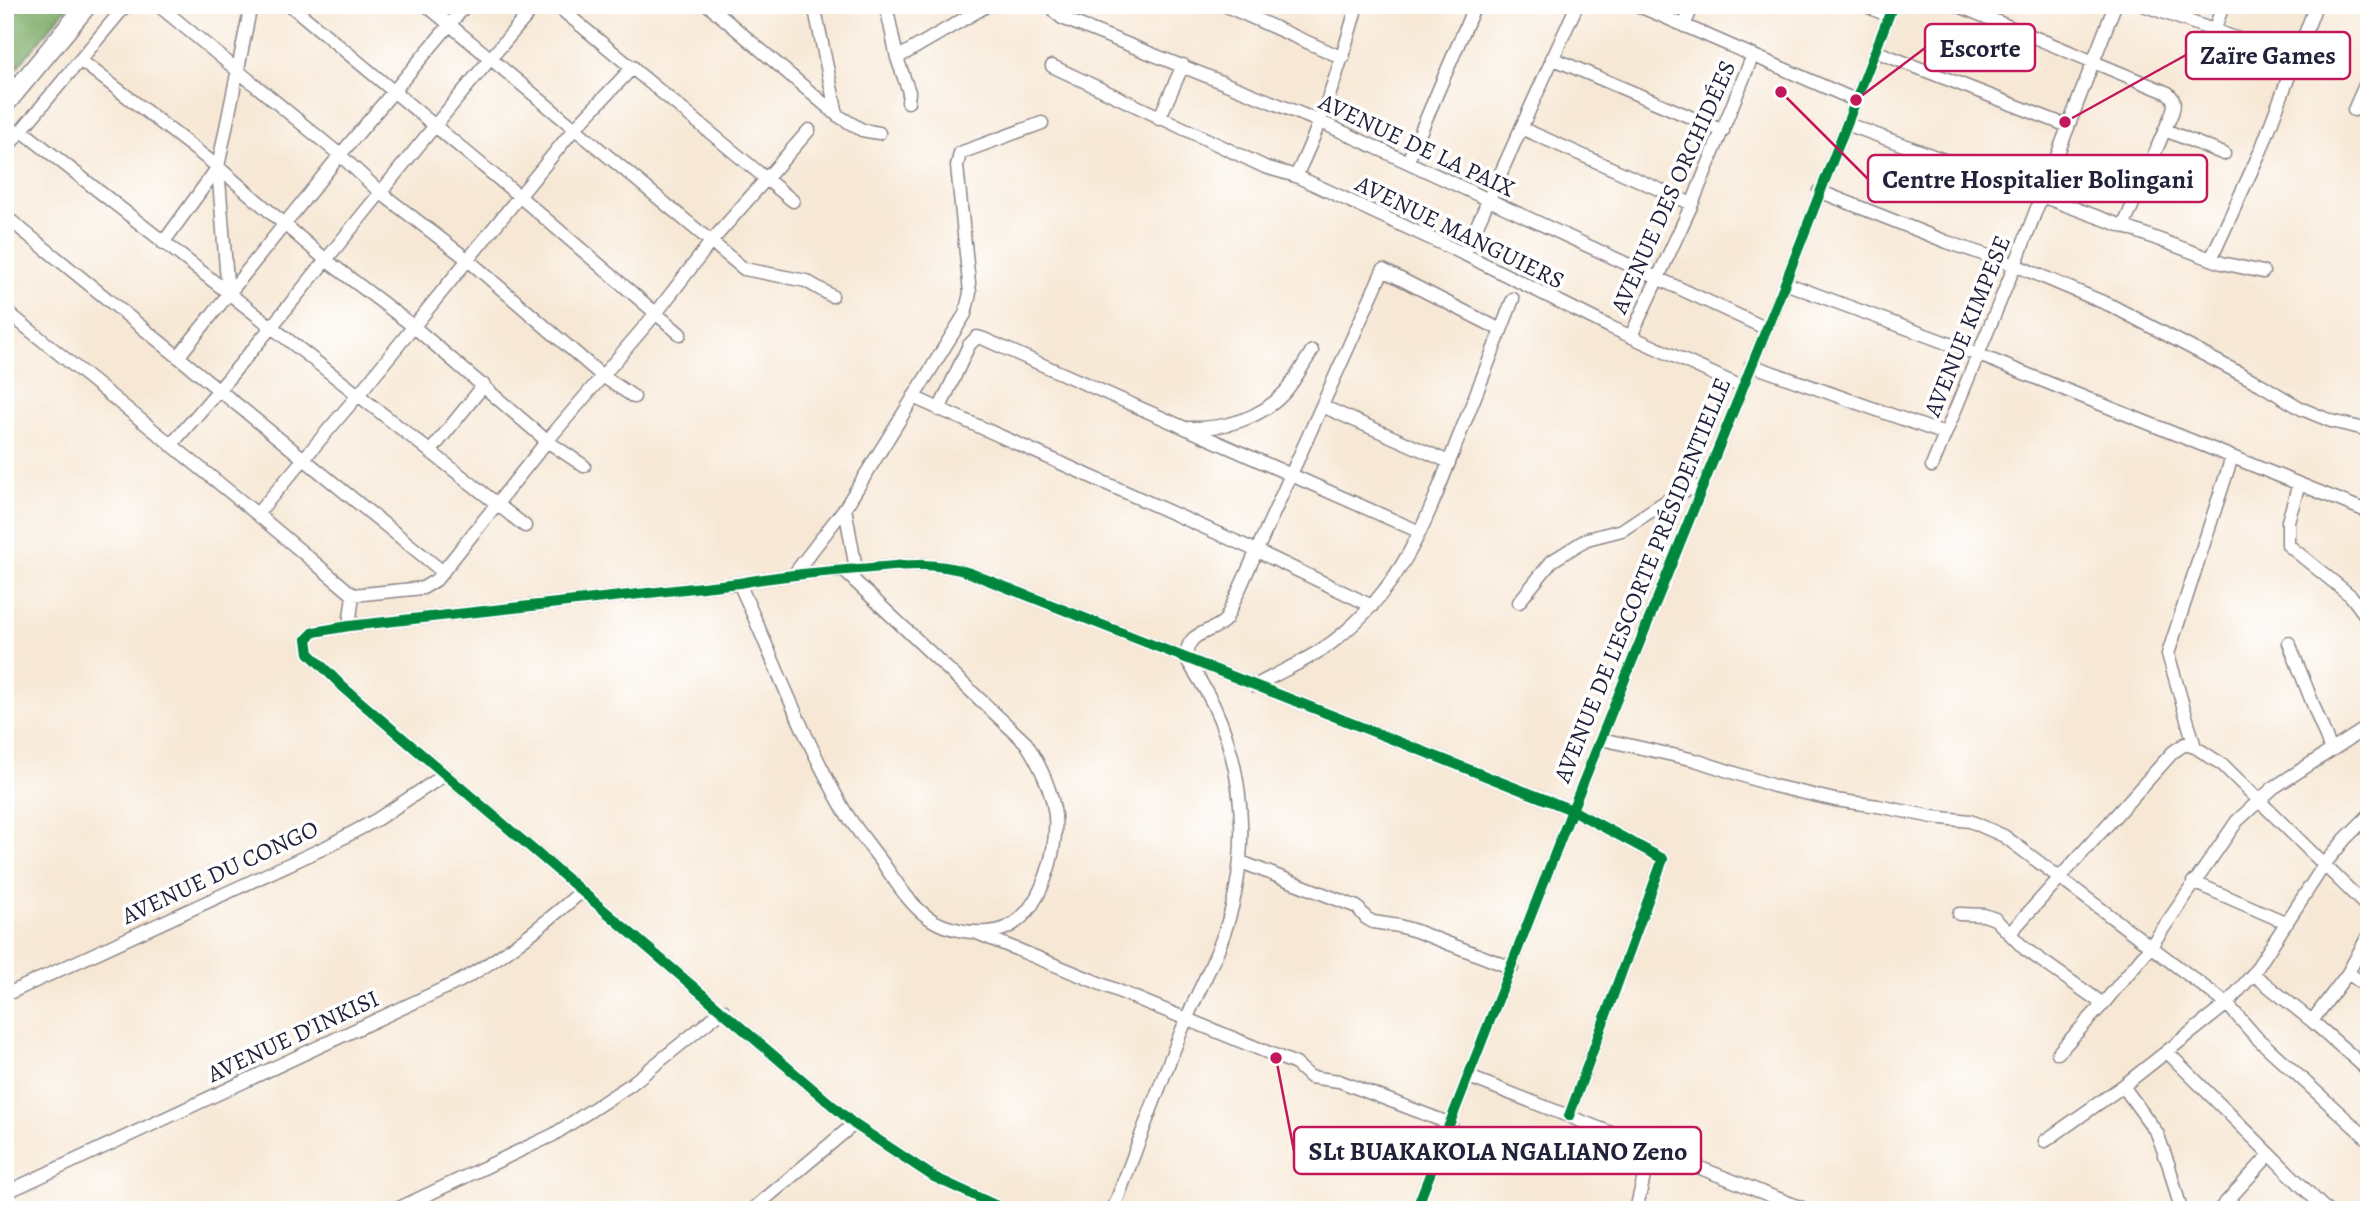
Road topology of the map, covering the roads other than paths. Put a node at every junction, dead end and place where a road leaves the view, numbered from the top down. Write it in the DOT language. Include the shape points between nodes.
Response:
graph roads {
  1 [pos="87,5"];
  2 [pos="126,5"];
  3 [pos="159,5"];
  4 [pos="251,5"];
  5 [pos="290,5"];
  6 [pos="426,5"];
  7 [pos="466,5"];
  8 [pos="536,5"];
  9 [pos="556,5"];
  10 [pos="814,5"];
  11 [pos="886,5"];
  12 [pos="988,5"];
  13 [pos="1058,5"];
  14 [pos="1224,5"];
  15 [pos="1357,5"];
  16 [pos="1475,5"];
  17 [pos="1577,5"];
  18 [pos="1637,5"];
  19 [pos="1693,5"];
  20 [pos="1864,5"];
  21 [pos="1956,5"];
  22 [pos="2115,5"];
  23 [pos="2143,5"];
  24 [pos="2223,5"];
  25 [pos="2316,5"];
  26 [pos="717,7"];
  27 [pos="1976,9"];
  28 [pos="1891,10"];
  29 [pos="971,11"];
  30 [pos="449,25"];
  31 [pos="1684,26"];
  32 [pos="2214,31"];
  33 [pos="1875,51"];
  34 [pos="1753,55"];
  35 [pos="897,58"];
  36 [pos="1343,58"];
  37 [pos="1552,58"];
  38 [pos="489,59"];
  39 [pos="2294,59"];
  40 [pos="80,60"];
  41 [pos="2094,60"];
  42 [pos="1183,65"];
  43 [pos="1052,66"];
  44 [pos="633,67"];
  45 [pos="238,70"];
  46 [pos="2369,76"];
  47 [pos="393,91"];
  48 [pos="1855,100"];
  49 [pos="908,102"];
  50 [pos="5,104"];
  51 [pos="2354,110"];
  52 [pos="837,115"];
  53 [pos="1159,119"];
  54 [pos="1321,122"];
  55 [pos="1042,123"];
  56 [pos="1847,124"];
  57 [pos="2068,126"];
  58 [pos="434,127"];
  59 [pos="1521,128"];
  60 [pos="574,129"];
  61 [pos="21,130"];
  62 [pos="809,130"];
  63 [pos="2165,130"];
  64 [pos="1723,131"];
  65 [pos="879,133"];
  66 [pos="5,150"];
  67 [pos="2224,154"];
  68 [pos="340,155"];
  69 [pos="1408,161"];
  70 [pos="218,167"];
  71 [pos="1296,176"];
  72 [pos="767,179"];
  73 [pos="1819,191"];
  74 [pos="382,193"];
  75 [pos="2042,195"];
  76 [pos="519,196"];
  77 [pos="1487,200"];
  78 [pos="793,201"];
  79 [pos="1692,204"];
  80 [pos="5,216"];
  81 [pos="284,225"];
  82 [pos="2124,225"];
  83 [pos="163,243"];
  84 [pos="710,243"];
  85 [pos="1464,254"];
  86 [pos="467,259"];
  87 [pos="2211,259"];
  88 [pos="326,260"];
  89 [pos="2015,265"];
  90 [pos="2263,272"];
  91 [pos="1658,278"];
  92 [pos="1785,283"];
  93 [pos="228,294"];
  94 [pos="832,296"];
  95 [pos="1513,299"];
  96 [pos="5,310"];
  97 [pos="657,312"];
  98 [pos="413,326"];
  99 [pos="272,328"];
  100 [pos="1765,328"];
  101 [pos="1501,330"];
  102 [pos="680,334"];
  103 [pos="1630,336"];
  104 [pos="1312,351"];
  105 [pos="1979,355"];
  106 [pos="178,357"];
  107 [pos="1751,365"];
  108 [pos="601,375"];
  109 [pos="484,385"];
  110 [pos="1742,387"];
  111 [pos="219,391"];
  112 [pos="358,396"];
  113 [pos="634,397"];
  114 [pos="912,397"];
  115 [pos="1322,406"];
  116 [pos="939,410"];
  117 [pos="1182,428"];
  118 [pos="2369,430"];
  119 [pos="1945,434"];
  120 [pos="547,440"];
  121 [pos="171,445"];
  122 [pos="430,452"];
  123 [pos="2232,457"];
  124 [pos="304,460"];
  125 [pos="1449,462"];
  126 [pos="584,466"];
  127 [pos="1932,466"];
  128 [pos="1291,476"];
  129 [pos="2299,484"];
  130 [pos="1703,485"];
  131 [pos="496,505"];
  132 [pos="845,508"];
  133 [pos="2369,512"];
  134 [pos="257,514"];
  135 [pos="525,526"];
  136 [pos="1420,532"];
  137 [pos="1257,551"];
  138 [pos="849,569"];
  139 [pos="443,572"];
  140 [pos="794,574"];
  141 [pos="739,583"];
  142 [pos="353,595"];
  143 [pos="1520,602"];
  144 [pos="1372,606"];
  145 [pos="2369,620"];
  146 [pos="349,626"];
  147 [pos="2289,643"];
  148 [pos="1186,658"];
  149 [pos="1255,686"];
  150 [pos="2366,728"];
  151 [pos="1601,739"];
  152 [pos="2195,747"];
  153 [pos="2331,750"];
  154 [pos="446,774"];
  155 [pos="2258,800"];
  156 [pos="1572,810"];
  157 [pos="2369,815"];
  158 [pos="1241,862"];
  159 [pos="2324,864"];
  160 [pos="2060,877"];
  161 [pos="2193,882"];
  162 [pos="582,891"];
  163 [pos="2369,909"];
  164 [pos="1959,914"];
  165 [pos="2287,923"];
  166 [pos="977,933"];
  167 [pos="2010,933"];
  168 [pos="2369,934"];
  169 [pos="2151,946"];
  170 [pos="1512,968"];
  171 [pos="2348,972"];
  172 [pos="2253,974"];
  173 [pos="2369,988"];
  174 [pos="5,995"];
  175 [pos="2103,1004"];
  176 [pos="2227,1004"];
  177 [pos="723,1010"];
  178 [pos="1186,1019"];
  179 [pos="2312,1021"];
  180 [pos="2167,1052"];
  181 [pos="2058,1054"];
  182 [pos="2369,1071"];
  183 [pos="1469,1077"];
  184 [pos="2123,1086"];
  185 [pos="1569,1116"];
  186 [pos="1451,1124"];
  187 [pos="854,1125"];
  188 [pos="2369,1140"];
  189 [pos="2045,1141"];
  190 [pos="1651,1147"];
  191 [pos="2270,1154"];
  192 [pos="5,1193"];
  193 [pos="1802,1208"];
  194 [pos="395,1210"];
  195 [pos="752,1210"];
  196 [pos="1006,1210"];
  197 [pos="1113,1210"];
  198 [pos="1416,1210"];
  199 [pos="1636,1210"];
  200 [pos="2181,1210"];
  201 [pos="2219,1210"];
  202 [pos="2326,1210"];
  1 -- 50 [label="main road"];
  2 -- 40 [label="street"];
  3 -- 45 [label="street"];
  4 -- 45 [label="street"];
  5 -- 47 [label="street"];
  6 -- 30 [label="street"];
  7 -- 30 [label="street"];
  8 -- 38 [label="street"];
  9 -- 44 [label="street"];
  10 -- 52 [label="street"];
  11 -- 35 [label="street"];
  12 -- 29 [label="street"];
  13 -- 42 [label="street, AVENUE DE LA PAIX" via="1055,12 1062,18"];
  14 -- 36 [label="street"];
  15 -- 36 [label="street"];
  16 -- 69 [label="street"];
  17 -- 37 [label="street"];
  18 -- 31 [label="street"];
  19 -- 31 [label="street"];
  20 -- 28 [label="street"];
  21 -- 27 [label="street"];
  22 -- 41 [label="street, AVENUE KIMPESE"];
  23 -- 32 [label="street"];
  24 -- 32 [label="street"];
  25 -- 39 [label="street"];
  26 -- 52 [label="street"];
  27 -- 41 [label="street"];
  28 -- 33 [label="street, AVENUE DE L'ESCORTE PRÉSIDENTIELLE"];
  29 -- 35 [label="street"];
  30 -- 38 [label="street"];
  30 -- 47 [label="street"];
  31 -- 34 [label="street"];
  32 -- 39 [label="street"];
  33 -- 48 [label="street, AVENUE DE L'ESCORTE PRÉSIDENTIELLE"];
  33 -- 57 [label="street"];
  34 -- 48 [label="street"];
  34 -- 64 [label="street, AVENUE DES ORCHIDÉES"];
  35 -- 49 [label="street"];
  36 -- 54 [label="street"];
  37 -- 59 [label="street"];
  37 -- 64 [label="street"];
  38 -- 58 [label="street"];
  38 -- 60 [label="street"];
  39 -- 87 [label="street" via="2261,150"];
  40 -- 61 [label="street"];
  40 -- 70 [label="street"];
  41 -- 57 [label="street, AVENUE KIMPESE"];
  41 -- 63 [label="street" via="2168,93 2175,104"];
  42 -- 53 [label="street"];
  42 -- 54 [label="street, AVENUE DE LA PAIX"];
  43 -- 53 [label="street, AVENUE MANGUIERS"];
  44 -- 60 [label="street"];
  44 -- 72 [label="street"];
  45 -- 68 [label="street"];
  45 -- 70 [label="street"];
  46 -- 51 [label="street"];
  47 -- 58 [label="street"];
  47 -- 68 [label="street"];
  48 -- 56 [label="street, AVENUE DE L'ESCORTE PRÉSIDENTIELLE"];
  52 -- 65 [label="street" via="863,130"];
  53 -- 71 [label="street, AVENUE MANGUIERS" via="1265,167"];
  54 -- 69 [label="street, AVENUE DE LA PAIX"];
  54 -- 71 [label="street"];
  55 -- 114 [label="street" via="960,153 957,166 969,304"];
  56 -- 73 [label="street, AVENUE DE L'ESCORTE PRÉSIDENTIELLE"];
  56 -- 75 [label="street"];
  57 -- 75 [label="street, AVENUE KIMPESE"];
  58 -- 74 [label="street"];
  58 -- 76 [label="street"];
  59 -- 77 [label="street"];
  59 -- 79 [label="street"];
  60 -- 76 [label="street"];
  60 -- 84 [label="street"];
  61 -- 66 [label="street"];
  61 -- 83 [label="street"];
  62 -- 72 [label="street"];
  63 -- 67 [label="street"];
  63 -- 82 [label="street"];
  64 -- 79 [label="street, AVENUE DES ORCHIDÉES"];
  68 -- 74 [label="street"];
  68 -- 81 [label="street"];
  69 -- 77 [label="street, AVENUE DE LA PAIX"];
  70 -- 81 [label="street"];
  70 -- 83 [label="street"];
  70 -- 93 [label="street"];
  71 -- 85 [label="street, AVENUE MANGUIERS"];
  72 -- 78 [label="street"];
  72 -- 84 [label="street"];
  73 -- 89 [label="street"];
  73 -- 92 [label="street, AVENUE DE L'ESCORTE PRÉSIDENTIELLE"];
  74 -- 86 [label="street"];
  74 -- 88 [label="street"];
  75 -- 82 [label="street"];
  75 -- 89 [label="street, AVENUE KIMPESE"];
  76 -- 86 [label="street"];
  76 -- 97 [label="street"];
  77 -- 85 [label="street"];
  77 -- 91 [label="street, AVENUE DE LA PAIX"];
  79 -- 91 [label="street, AVENUE DES ORCHIDÉES"];
  80 -- 106 [label="street"];
  81 -- 88 [label="street"];
  81 -- 93 [label="street"];
  82 -- 87 [label="street"];
  83 -- 93 [label="street"];
  84 -- 94 [label="street" via="744,269 806,281"];
  84 -- 97 [label="street"];
  85 -- 103 [label="street, AVENUE MANGUIERS"];
  86 -- 98 [label="street"];
  86 -- 108 [label="street"];
  87 -- 90 [label="street"];
  88 -- 98 [label="street"];
  88 -- 99 [label="street"];
  89 -- 105 [label="street, AVENUE KIMPESE"];
  89 -- 118 [label="street" via="2112,306 2302,409"];
  91 -- 100 [label="street, AVENUE DE LA PAIX"];
  91 -- 103 [label="street, AVENUE DES ORCHIDÉES"];
  92 -- 100 [label="street, AVENUE DE L'ESCORTE PRÉSIDENTIELLE"];
  92 -- 105 [label="street"];
  93 -- 99 [label="street"];
  93 -- 106 [label="street"];
  95 -- 101 [label="street"];
  96 -- 121 [label="street"];
  97 -- 102 [label="street"];
  97 -- 108 [label="street"];
  98 -- 109 [label="street"];
  98 -- 112 [label="street"];
  99 -- 111 [label="street"];
  99 -- 112 [label="street"];
  100 -- 107 [label="street, AVENUE DE L'ESCORTE PRÉSIDENTIELLE"];
  101 -- 115 [label="street" via="1383,270"];
  101 -- 125 [label="street"];
  103 -- 110 [label="street, AVENUE MANGUIERS"];
  104 -- 117 [label="street" via="1283,395 1254,416 1219,426"];
  105 -- 119 [label="street, AVENUE KIMPESE"];
  105 -- 123 [label="street"];
  106 -- 111 [label="street"];
  107 -- 110 [label="street, AVENUE DE L'ESCORTE PRÉSIDENTIELLE"];
  107 -- 119 [label="street"];
  108 -- 113 [label="street"];
  108 -- 120 [label="street"];
  109 -- 120 [label="street"];
  109 -- 122 [label="street"];
  110 -- 130 [label="street, AVENUE DE L'ESCORTE PRÉSIDENTIELLE"];
  111 -- 121 [label="street"];
  111 -- 124 [label="street"];
  112 -- 122 [label="street"];
  112 -- 124 [label="street"];
  114 -- 116 [label="street"];
  114 -- 132 [label="street"];
  115 -- 125 [label="street"];
  115 -- 128 [label="street"];
  116 -- 117 [label="street" via="977,337"];
  116 -- 137 [label="street"];
  117 -- 128 [label="street"];
  119 -- 127 [label="street, AVENUE KIMPESE"];
  120 -- 126 [label="street"];
  120 -- 131 [label="street"];
  121 -- 134 [label="street"];
  122 -- 131 [label="street"];
  123 -- 129 [label="street"];
  123 -- 152 [label="street" via="2168,654"];
  124 -- 134 [label="street"];
  124 -- 139 [label="street"];
  125 -- 136 [label="street"];
  128 -- 136 [label="street"];
  128 -- 137 [label="street"];
  129 -- 133 [label="street"];
  129 -- 145 [label="street" via="2288,521 2288,545 2351,596"];
  130 -- 143 [label="street" via="1680,492 1622,530 1587,540 1552,561"];
  130 -- 151 [label="street, AVENUE DE L'ESCORTE PRÉSIDENTIELLE"];
  131 -- 135 [label="street"];
  131 -- 139 [label="street"];
  132 -- 138 [label="street"];
  132 -- 140 [label="street"];
  134 -- 142 [label="street"];
  136 -- 144 [label="street" via="1405,563"];
  137 -- 144 [label="street"];
  137 -- 148 [label="street" via="1226,619 1196,635"];
  138 -- 140 [label="street"];
  138 -- 148 [label="street" via="948,566"];
  138 -- 166 [label="street" via="1026,743 1052,795 1053,853 1044,882 1027,911 1006,928"];
  139 -- 142 [label="street" via="423,589"];
  140 -- 141 [label="street"];
  141 -- 146 [label="street"];
  141 -- 166 [label="street" via="820,765 846,812 909,899 926,915 945,927"];
  142 -- 146 [label="street"];
  144 -- 149 [label="street" via="1335,640"];
  146 -- 154 [label="street" via="314,632 307,639 309,653"];
  147 -- 153 [label="street"];
  148 -- 149 [label="street"];
  148 -- 158 [label="street" via="1212,703 1236,772"];
  149 -- 156 [label="street"];
  150 -- 153 [label="street"];
  151 -- 156 [label="street, AVENUE DE L'ESCORTE PRÉSIDENTIELLE"];
  151 -- 160 [label="street" via="1835,800 1979,823"];
  152 -- 155 [label="street" via="2223,765"];
  152 -- 160 [label="street" via="2185,744 2173,751"];
  153 -- 155 [label="street"];
  154 -- 162 [label="street"];
  154 -- 174 [label="street, AVENUE DU CONGO" via="324,848"];
  155 -- 159 [label="street"];
  155 -- 161 [label="street"];
  156 -- 170 [label="street, AVENUE DE L'ESCORTE PRÉSIDENTIELLE"];
  156 -- 185 [label="street" via="1663,859"];
  157 -- 159 [label="street"];
  158 -- 170 [label="street" via="1357,907 1373,922 1416,931"];
  158 -- 178 [label="street" via="1219,947"];
  159 -- 163 [label="street"];
  159 -- 165 [label="street"];
  160 -- 167 [label="street"];
  160 -- 169 [label="street"];
  161 -- 165 [label="street"];
  161 -- 169 [label="street"];
  162 -- 177 [label="street"];
  162 -- 192 [label="street, AVENUE D'INKISI" via="495,960 460,981"];
  164 -- 167 [label="street" via="1995,919"];
  165 -- 172 [label="street"];
  166 -- 178 [label="street"];
  167 -- 175 [label="street" via="2025,949"];
  168 -- 171 [label="street"];
  169 -- 175 [label="street"];
  169 -- 176 [label="street"];
  170 -- 183 [label="street, AVENUE DE L'ESCORTE PRÉSIDENTIELLE"];
  171 -- 173 [label="street"];
  171 -- 179 [label="street"];
  172 -- 176 [label="street"];
  172 -- 179 [label="street"];
  175 -- 181 [label="street"];
  176 -- 180 [label="street"];
  176 -- 188 [label="street"];
  177 -- 187 [label="street"];
  177 -- 194 [label="street" via="630,1085 553,1135"];
  178 -- 186 [label="street" via="1296,1064 1310,1077 1339,1081"];
  178 -- 197 [label="street"];
  179 -- 182 [label="street"];
  180 -- 184 [label="street"];
  180 -- 191 [label="street"];
  183 -- 185 [label="street"];
  183 -- 186 [label="street, AVENUE DE L'ESCORTE PRÉSIDENTIELLE"];
  184 -- 189 [label="street"];
  184 -- 200 [label="street" via="2157,1133"];
  185 -- 190 [label="street"];
  186 -- 198 [label="street, AVENUE DE L'ESCORTE PRÉSIDENTIELLE"];
  187 -- 195 [label="street"];
  187 -- 196 [label="street" via="934,1177"];
  190 -- 193 [label="street"];
  190 -- 199 [label="street"];
  191 -- 201 [label="street"];
  191 -- 202 [label="street"];
}
